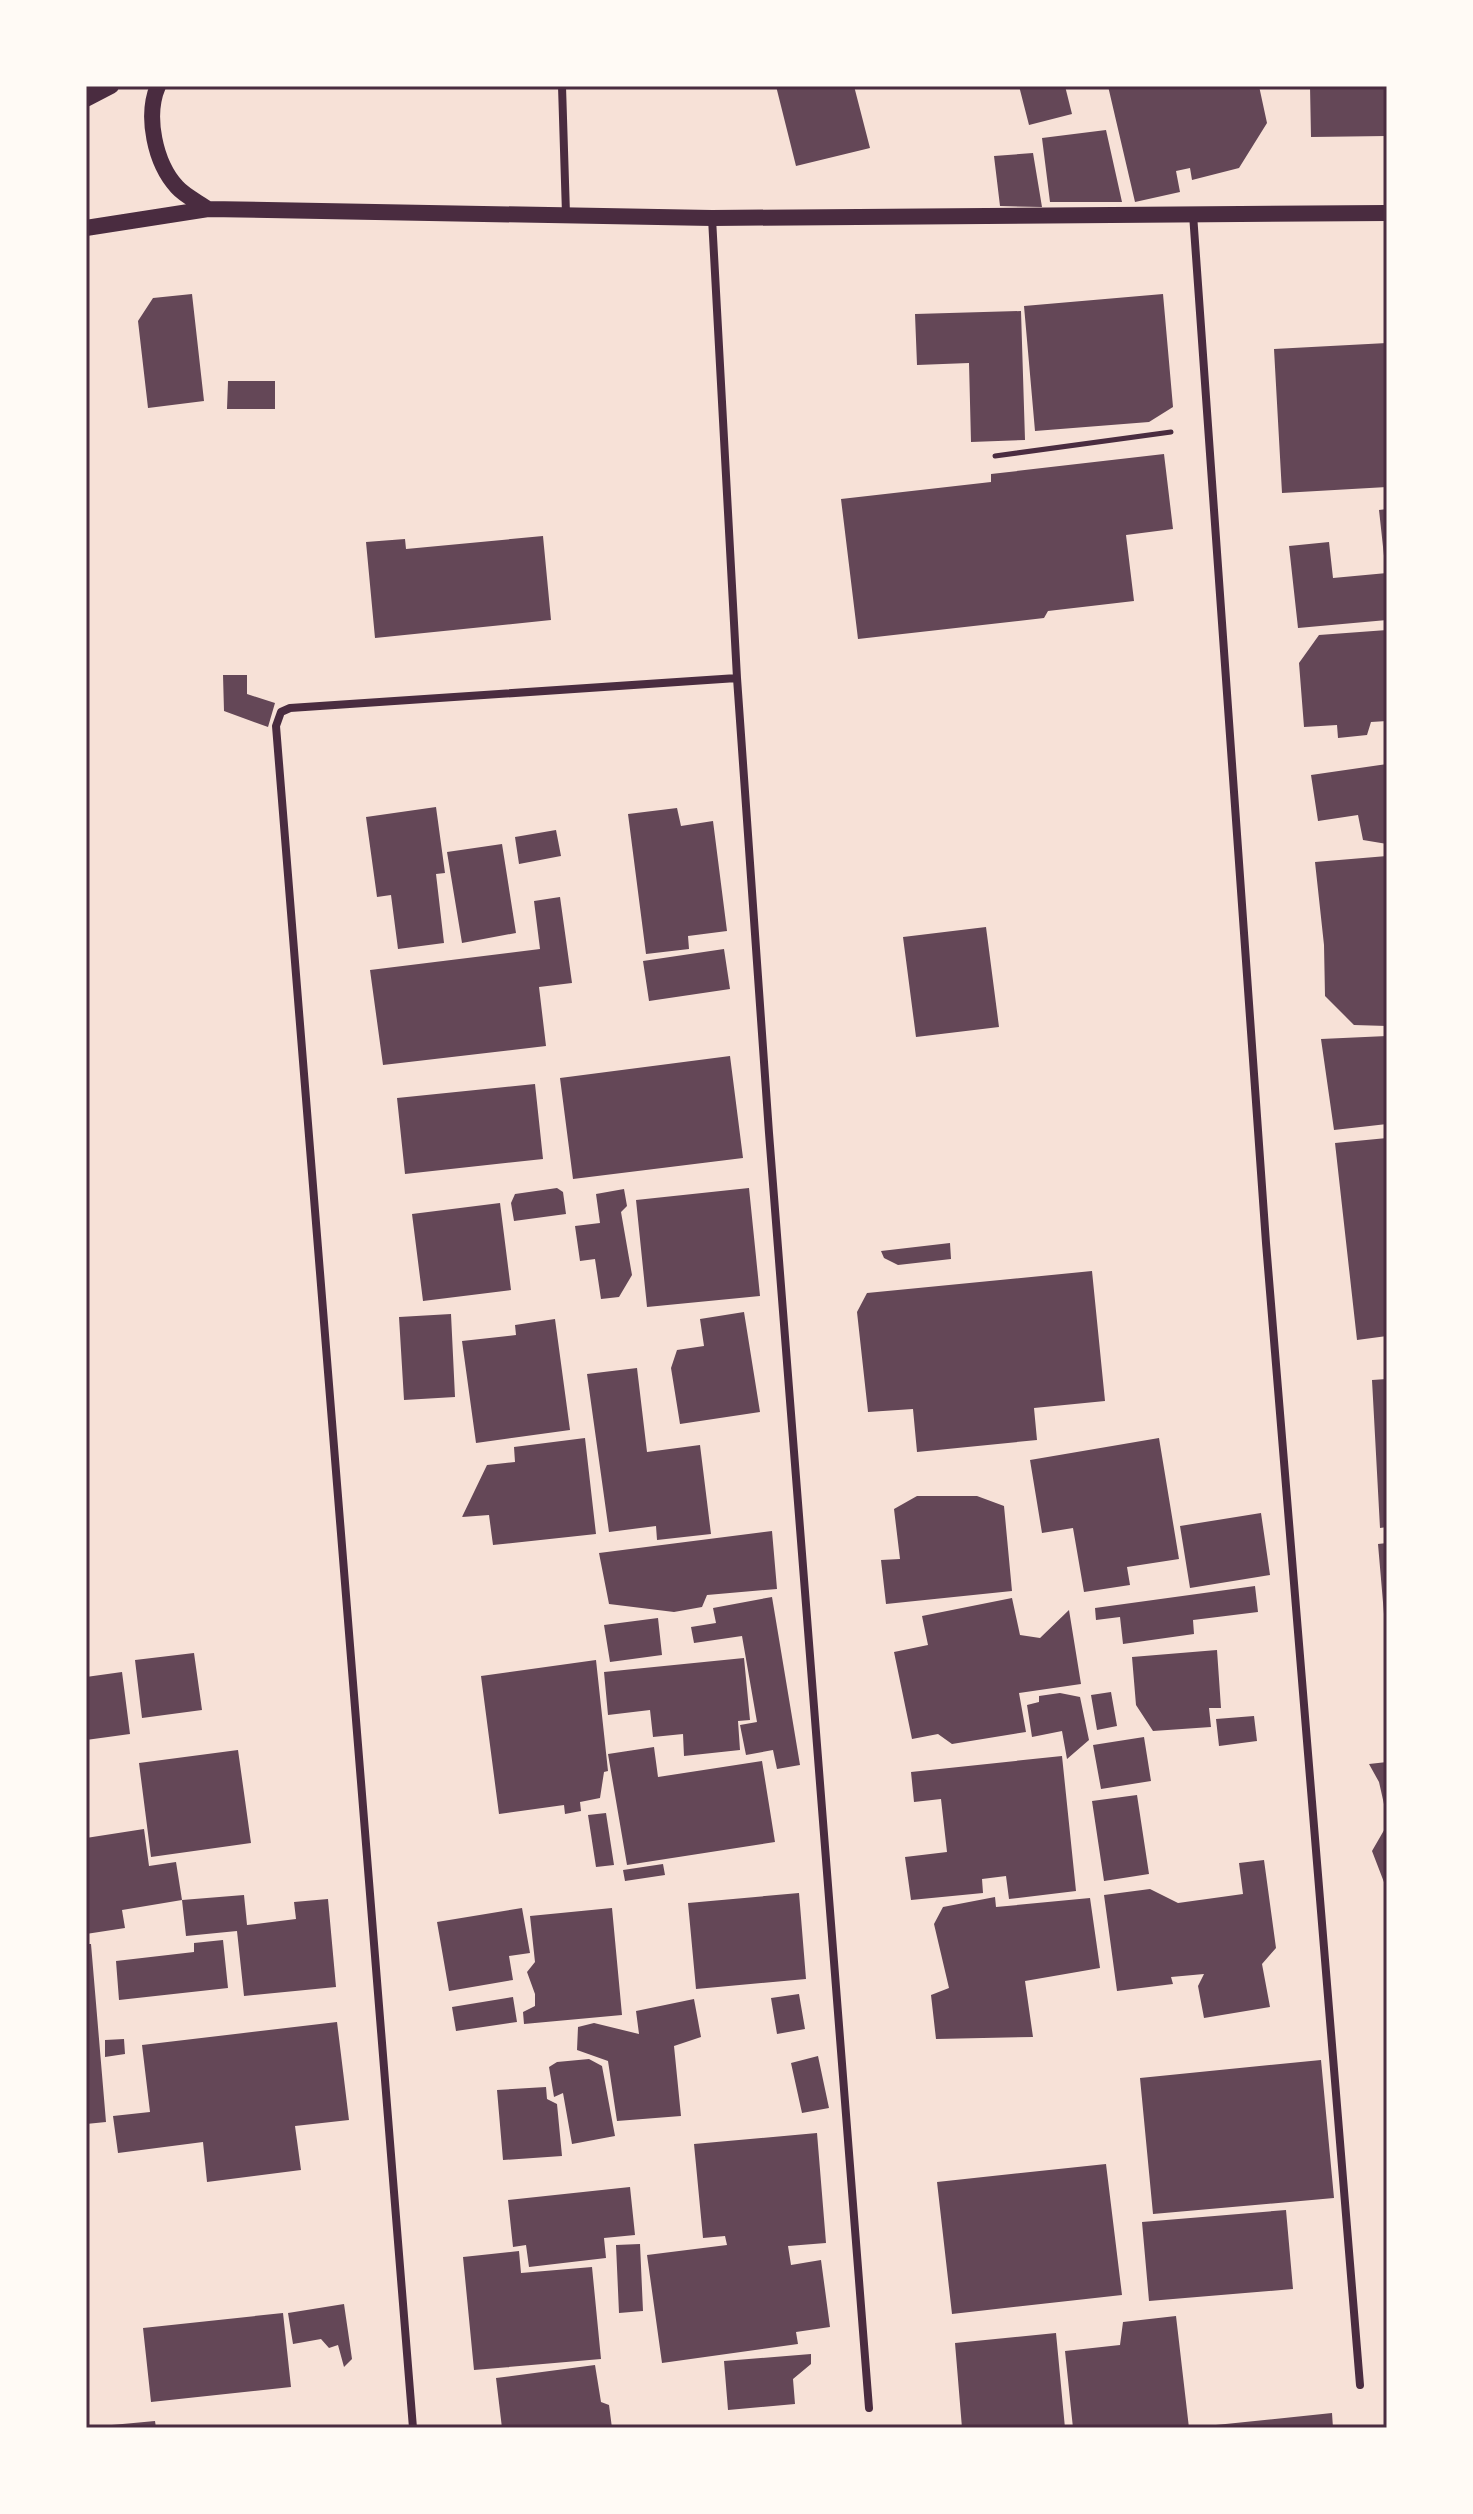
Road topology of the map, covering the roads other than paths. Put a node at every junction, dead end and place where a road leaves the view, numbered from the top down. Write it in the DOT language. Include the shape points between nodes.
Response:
graph roads {
  1 [pos="111,86"];
  2 [pos="158,86"];
  3 [pos="562,86"];
  4 [pos="86,99"];
  5 [pos="208,209"];
  6 [pos="1387,213"];
  7 [pos="566,214"];
  8 [pos="1193,214"];
  9 [pos="712,218"];
  10 [pos="86,228"];
  11 [pos="737,678"];
  12 [pos="1360,2385"];
  13 [pos="869,2408"];
  14 [pos="413,2428"];
  1 -- 4 [label="main road"];
  2 -- 5 [label="main road" via="152,120 167,173 179,189"];
  3 -- 7 [label="street"];
  5 -- 7 [label="main road"];
  5 -- 10 [label="main road"];
  6 -- 8 [label="main road"];
  7 -- 9 [label="main road"];
  8 -- 9 [label="main road"];
  8 -- 12 [label="street" via="1266,1243"];
  9 -- 11 [label="street"];
  11 -- 13 [label="street"];
  11 -- 14 [label="street" via="290,708 281,712 276,726"];
}
